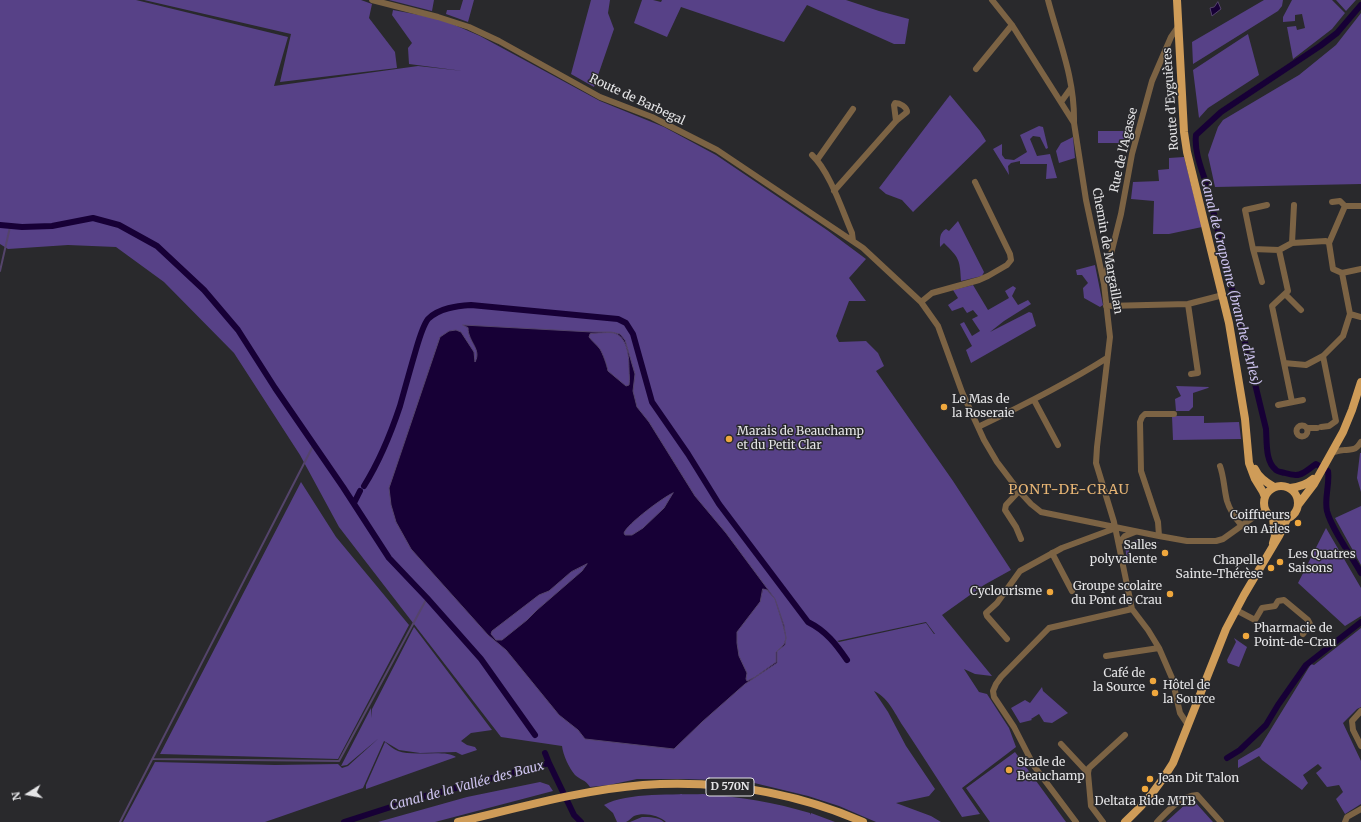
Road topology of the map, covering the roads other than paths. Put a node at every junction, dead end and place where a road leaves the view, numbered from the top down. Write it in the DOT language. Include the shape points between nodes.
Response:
graph roads {
  1 [pos="372,0"];
  2 [pos="992,0"];
  3 [pos="1048,0"];
  4 [pos="1177,0"];
  5 [pos="1012,25"];
  6 [pos="1178,27"];
  7 [pos="976,69"];
  8 [pos="1071,88"];
  9 [pos="1062,102"];
  10 [pos="853,109"];
  11 [pos="896,121"];
  12 [pos="1074,123"];
  13 [pos="812,155"];
  14 [pos="817,160"];
  15 [pos="975,182"];
  16 [pos="834,191"];
  17 [pos="1332,202"];
  18 [pos="1267,205"];
  19 [pos="1294,205"];
  20 [pos="1344,206"];
  21 [pos="1361,206"];
  22 [pos="853,241"];
  23 [pos="1292,243"];
  24 [pos="1329,243"];
  25 [pos="1253,249"];
  26 [pos="1279,250"];
  27 [pos="1361,269"];
  28 [pos="1342,273"];
  29 [pos="1262,282"];
  30 [pos="1104,284"];
  31 [pos="1285,294"];
  32 [pos="1223,295"];
  33 [pos="921,302"];
  34 [pos="1188,304"];
  35 [pos="1106,306"];
  36 [pos="1301,310"];
  37 [pos="1350,314"];
  38 [pos="1361,317"];
  39 [pos="1323,356"];
  40 [pos="1107,358"];
  41 [pos="1284,363"];
  42 [pos="1191,374"];
  43 [pos="1360,385"];
  44 [pos="1034,400"];
  45 [pos="1303,400"];
  46 [pos="1292,402"];
  47 [pos="1278,405"];
  48 [pos="1174,414"];
  49 [pos="978,427"];
  50 [pos="1307,428"];
  51 [pos="1361,442"];
  52 [pos="1058,445"];
  53 [pos="1331,453"];
  54 [pos="1249,454"];
  55 [pos="1220,466"];
  56 [pos="1318,475"];
  57 [pos="1274,487"];
  58 [pos="1290,488"];
  59 [pos="1019,491"];
  60 [pos="1265,498"];
  61 [pos="1298,505"];
  62 [pos="1266,511"];
  63 [pos="1273,518"];
  64 [pos="1287,519"];
  65 [pos="1242,526"];
  66 [pos="1116,528"];
  67 [pos="1135,532"];
  68 [pos="1159,536"];
  69 [pos="1021,539"];
  70 [pos="1119,543"];
  71 [pos="1272,548"];
  72 [pos="1052,553"];
  73 [pos="1072,591"];
  74 [pos="1132,609"];
  75 [pos="1236,610"];
  76 [pos="1303,634"];
  77 [pos="1007,639"];
  78 [pos="1160,648"];
  79 [pos="1106,656"];
  80 [pos="1361,711"];
  81 [pos="1188,725"];
  82 [pos="1125,735"];
  83 [pos="1060,744"];
  84 [pos="1361,746"];
  85 [pos="1088,773"];
  86 [pos="1361,809"];
  87 [pos="458,822"];
  88 [pos="863,822"];
  89 [pos="1076,822"];
  90 [pos="1103,822"];
  91 [pos="1125,822"];
  92 [pos="1157,822"];
  93 [pos="1221,822"];
  94 [pos="1344,822"];
  1 -- 22 [label="street, Route de Barbegal" via="454,21 499,41 600,97 642,112 717,150"];
  2 -- 5 [label="street, Chemin de Margaillan"];
  3 -- 8 [label="street" via="1063,48"];
  4 -- 6 [label="main road, Route d'Eyguières"];
  5 -- 7 [label="street"];
  5 -- 9 [label="street, Chemin de Margaillan"];
  6 -- 30 [label="street, Rue de l'Agasse" via="1152,81 1132,154"];
  6 -- 32 [label="main road, Route d'Eyguières" via="1187,152"];
  8 -- 9 [label="street"];
  8 -- 12 [label="street"];
  9 -- 12 [label="street, Chemin de Margaillan"];
  10 -- 14 [label="street"];
  11 -- 16 [label="street"];
  12 -- 30 [label="street, Chemin de Margaillan" via="1086,200"];
  13 -- 14 [label="street"];
  14 -- 16 [label="street"];
  15 -- 33 [label="street" via="1010,254 1010,260 1007,265 988,276 936,292"];
  16 -- 22 [label="street"];
  17 -- 20 [label="street" via="1340,201"];
  18 -- 25 [label="street" via="1245,210"];
  19 -- 23 [label="street"];
  20 -- 21 [label="street"];
  20 -- 24 [label="street"];
  22 -- 33 [label="street, Route de Barbegal"];
  23 -- 24 [label="street"];
  23 -- 26 [label="street"];
  24 -- 28 [label="street" via="1333,269"];
  25 -- 26 [label="street"];
  25 -- 29 [label="street"];
  26 -- 31 [label="street" via="1288,291"];
  27 -- 28 [label="street"];
  28 -- 37 [label="street"];
  30 -- 35 [label="street, Chemin de Margaillan"];
  31 -- 36 [label="street"];
  31 -- 41 [label="street" via="1272,306"];
  32 -- 34 [label="street"];
  32 -- 54 [label="main road, Route d'Eyguières" via="1230,323"];
  33 -- 49 [label="street, Route de Barbegal" via="938,326"];
  34 -- 35 [label="street"];
  34 -- 42 [label="street" via="1198,373"];
  35 -- 40 [label="street, Chemin de Margaillan" via="1110,337"];
  37 -- 38 [label="street"];
  37 -- 39 [label="street" via="1343,336"];
  39 -- 41 [label="street" via="1306,364"];
  39 -- 50 [label="street" via="1336,421 1329,426"];
  40 -- 44 [label="street"];
  40 -- 66 [label="street, Chemin de Margaillan" via="1096,458"];
  41 -- 46 [label="street"];
  43 -- 53 [label="main road" via="1343,432"];
  44 -- 49 [label="street"];
  44 -- 52 [label="street"];
  45 -- 46 [label="street"];
  46 -- 47 [label="street"];
  48 -- 68 [label="street" via="1145,414 1140,422 1141,471 1158,522"];
  49 -- 59 [label="street, Route de Barbegal" via="997,462"];
  51 -- 53 [label="street" via="1351,450"];
  53 -- 56 [label="main road"];
  54 -- 57 [label="main road, Route d'Eyguières" via="1258,476"];
  54 -- 60 [label="main road, Route d'Eyguières" via="1249,463"];
  55 -- 65 [label="street" via="1229,507"];
  56 -- 58 [label="main road" via="1307,484"];
  56 -- 61 [label="main road"];
  57 -- 58 [label="main road"];
  57 -- 60 [label="main road"];
  58 -- 61 [label="main road" via="1297,495"];
  59 -- 66 [label="street, Route de Barbegal" via="1041,512"];
  59 -- 69 [label="street" via="1006,505 1005,510"];
  60 -- 62 [label="main road"];
  61 -- 64 [label="main road" via="1294,514"];
  62 -- 63 [label="main road"];
  62 -- 65 [label="street, Route de Barbegal"];
  63 -- 64 [label="main road"];
  63 -- 71 [label="main road" via="1275,536"];
  64 -- 71 [label="main road"];
  65 -- 68 [label="street, Route de Barbegal" via="1216,541 1187,541"];
  66 -- 67 [label="street, Route de Barbegal"];
  66 -- 70 [label="street, Chemin de Margaillan"];
  66 -- 72 [label="street"];
  67 -- 68 [label="street, Route de Barbegal"];
  67 -- 70 [label="street" via="1125,536"];
  70 -- 74 [label="street, Chemin de Margaillan"];
  71 -- 75 [label="main road"];
  72 -- 73 [label="street"];
  72 -- 77 [label="street" via="1020,571 997,603 986,613"];
  74 -- 78 [label="street"];
  74 -- 89 [label="street" via="1049,628 1001,678 993,691 994,697 1014,726 1034,766"];
  75 -- 76 [label="street" via="1255,620 1262,608 1275,606 1278,601 1284,600 1308,620 1310,624"];
  75 -- 81 [label="main road"];
  78 -- 79 [label="street"];
  78 -- 81 [label="street" via="1172,678 1180,713"];
  80 -- 84 [label="street" via="1352,721 1353,730"];
  81 -- 91 [label="main road" via="1164,780"];
  82 -- 85 [label="street" via="1089,768"];
  83 -- 85 [label="street"];
  85 -- 90 [label="street" via="1091,806"];
  86 -- 94 [label="street" via="1347,817"];
  87 -- 88 [label="main road, D 570N" via="592,792 662,784 724,786 770,793"];
  92 -- 93 [label="street" via="1174,805 1189,796 1197,795"];
}
